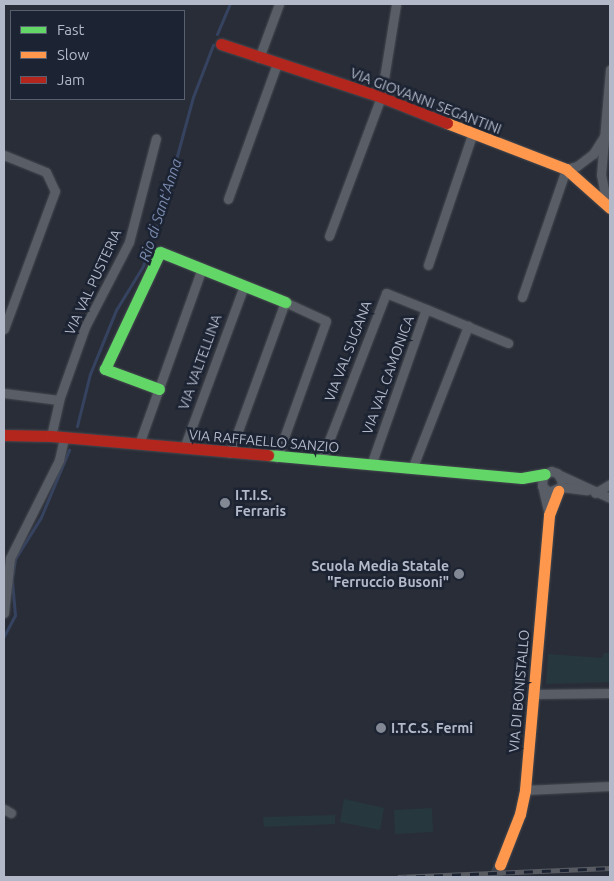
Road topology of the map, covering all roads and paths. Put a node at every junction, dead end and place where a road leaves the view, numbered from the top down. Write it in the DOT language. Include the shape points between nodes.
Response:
graph roads {
  1 [pos="279,4"];
  2 [pos="396,4"];
  3 [pos="221,44"];
  4 [pos="260,58"];
  5 [pos="277,64"];
  6 [pos="610,69"];
  7 [pos="381,97"];
  8 [pos="472,135"];
  9 [pos="604,135"];
  10 [pos="156,138"];
  11 [pos="4,155"];
  12 [pos="566,169"];
  13 [pos="601,175"];
  14 [pos="591,192"];
  15 [pos="228,199"];
  16 [pos="609,208"];
  17 [pos="329,236"];
  18 [pos="428,266"];
  19 [pos="201,271"];
  20 [pos="244,286"];
  21 [pos="522,298"];
  22 [pos="285,302"];
  23 [pos="426,309"];
  24 [pos="468,326"];
  25 [pos="4,329"];
  26 [pos="508,343"];
  27 [pos="160,389"];
  28 [pos="4,393"];
  29 [pos="59,400"];
  30 [pos="4,436"];
  31 [pos="50,436"];
  32 [pos="64,438"];
  33 [pos="139,444"];
  34 [pos="184,448"];
  35 [pos="230,453"];
  36 [pos="277,457"];
  37 [pos="321,461"];
  38 [pos="372,465"];
  39 [pos="412,469"];
  40 [pos="545,474"];
  41 [pos="560,475"];
  42 [pos="522,478"];
  43 [pos="610,484"];
  44 [pos="543,487"];
  45 [pos="560,489"];
  46 [pos="591,492"];
  47 [pos="610,498"];
  48 [pos="549,515"];
  49 [pos="4,613"];
  50 [pos="610,693"];
  51 [pos="534,694"];
  52 [pos="610,786"];
  53 [pos="525,790"];
  54 [pos="500,865"];
  1 -- 4 [label="street"];
  2 -- 7 [label="street"];
  3 -- 4 [label="street, VIA GIOVANNI SEGANTINI"];
  4 -- 5 [label="street, VIA GIOVANNI SEGANTINI"];
  5 -- 7 [label="street, VIA GIOVANNI SEGANTINI"];
  5 -- 15 [label="street"];
  6 -- 9 [label="street"];
  7 -- 8 [label="street, VIA GIOVANNI SEGANTINI"];
  7 -- 17 [label="street"];
  8 -- 12 [label="street, VIA GIOVANNI SEGANTINI"];
  8 -- 18 [label="street"];
  9 -- 12 [label="street" via="593,154 577,166"];
  9 -- 13 [label="street"];
  10 -- 29 [label="street, VIA VAL PUSTERIA" via="129,242 85,327"];
  11 -- 25 [label="street" via="46,172 55,191"];
  12 -- 14 [label="street, VIA GIOVANNI SEGANTINI"];
  12 -- 21 [label="street"];
  13 -- 14 [label="street"];
  13 -- 16 [label="street"];
  14 -- 16 [label="street, VIA GIOVANNI SEGANTINI"];
  19 -- 20 [label="street, VIA VALTELLINA"];
  19 -- 27 [label="street, VIA VALTELLINA"];
  19 -- 27 [label="street, VIA VALTELLINA" via="160,252 105,369"];
  20 -- 22 [label="street, VIA VALTELLINA"];
  20 -- 34 [label="street, VIA VALTELLINA"];
  22 -- 35 [label="street"];
  22 -- 36 [label="street" via="326,321"];
  23 -- 24 [label="street, VIA VAL CAMONICA"];
  23 -- 37 [label="street, VIA VAL SUGANA" via="386,293"];
  23 -- 38 [label="street, VIA VAL CAMONICA"];
  24 -- 26 [label="street, VIA VAL CAMONICA"];
  24 -- 39 [label="street"];
  27 -- 33 [label="street, VIA VALTELLINA"];
  28 -- 29 [label="street"];
  29 -- 31 [label="street, VIA VAL PUSTERIA"];
  30 -- 31 [label="street, VIA RAFFAELLO SANZIO"];
  31 -- 32 [label="street, VIA RAFFAELLO SANZIO"];
  32 -- 33 [label="street, VIA RAFFAELLO SANZIO"];
  32 -- 49 [label="street" via="59,460 10,558"];
  33 -- 34 [label="street, VIA RAFFAELLO SANZIO"];
  34 -- 35 [label="street, VIA RAFFAELLO SANZIO"];
  35 -- 36 [label="street, VIA RAFFAELLO SANZIO"];
  36 -- 37 [label="street, VIA RAFFAELLO SANZIO"];
  37 -- 38 [label="street, VIA RAFFAELLO SANZIO"];
  38 -- 39 [label="street, VIA RAFFAELLO SANZIO"];
  39 -- 42 [label="street, VIA RAFFAELLO SANZIO"];
  40 -- 41 [label="street, VIA RAFFAELLO SANZIO" via="551,471"];
  40 -- 42 [label="street, VIA RAFFAELLO SANZIO"];
  40 -- 44 [label="street"];
  41 -- 45 [label="street"];
  41 -- 46 [label="street, VIA RAFFAELLO SANZIO"];
  42 -- 44 [label="street, VIA RAFFAELLO SANZIO"];
  43 -- 46 [label="street"];
  44 -- 45 [label="street, VIA RAFFAELLO SANZIO" via="549,492"];
  44 -- 48 [label="street, VIA DI BONISTALLO"];
  45 -- 46 [label="street, VIA RAFFAELLO SANZIO"];
  45 -- 48 [label="street, VIA DI BONISTALLO"];
  46 -- 47 [label="street, VIA RAFFAELLO SANZIO"];
  48 -- 51 [label="street, VIA DI BONISTALLO"];
  50 -- 51 [label="street"];
  51 -- 53 [label="street, VIA DI BONISTALLO"];
  52 -- 53 [label="street"];
  53 -- 54 [label="street, VIA DI BONISTALLO" via="520,814"];
}
